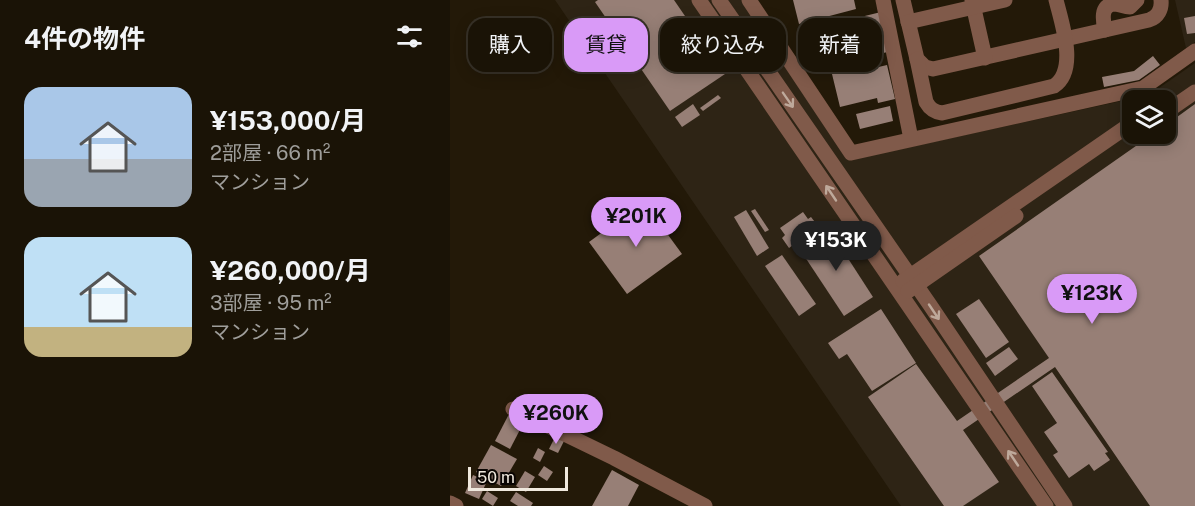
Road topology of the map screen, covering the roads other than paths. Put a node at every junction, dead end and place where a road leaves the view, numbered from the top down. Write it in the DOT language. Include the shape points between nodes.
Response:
graph roads {
  1 [pos="699,0"];
  2 [pos="719,0"];
  3 [pos="749,0"];
  4 [pos="883,0"];
  5 [pos="903,0"];
  6 [pos="1005,0"];
  7 [pos="1056,0"];
  8 [pos="1137,0"];
  9 [pos="1161,0"];
  10 [pos="973,4"];
  11 [pos="908,22"];
  12 [pos="1105,30"];
  13 [pos="1064,40"];
  14 [pos="1195,51"];
  15 [pos="985,58"];
  16 [pos="917,59"];
  17 [pos="1195,81"];
  18 [pos="1195,92"];
  19 [pos="1176,94"];
  20 [pos="1176,105"];
  21 [pos="1122,130"];
  22 [pos="911,139"];
  23 [pos="1122,143"];
  24 [pos="912,281"];
  25 [pos="898,291"];
  26 [pos="513,409"];
  27 [pos="450,503"];
  28 [pos="456,506"];
  29 [pos="705,506"];
  30 [pos="1046,506"];
  31 [pos="1065,506"];
  25 -- 1 [label="street, one-way"];
  2 -- 24 [label="street, one-way"];
  3 -- 22 [label="street" via="851,153"];
  4 -- 22 [label="street"];
  5 -- 11 [label="street"];
  6 -- 10 [label="street"];
  7 -- 13 [label="street"];
  8 -- 12 [label="street" via="1130,7 1106,7"];
  9 -- 12 [label="street" via="1154,19"];
  10 -- 11 [label="street"];
  10 -- 15 [label="street"];
  11 -- 16 [label="street"];
  12 -- 13 [label="street"];
  13 -- 15 [label="street"];
  13 -- 16 [label="street" via="1067,69 1054,86 942,113 926,102"];
  14 -- 22 [label="street" via="1143,88"];
  15 -- 16 [label="street" via="933,69"];
  17 -- 19 [label="street"];
  18 -- 20 [label="street"];
  21 -- 24 [label="street"];
  23 -- 24 [label="street"];
  24 -- 25 [label="street"];
  24 -- 31 [label="street, one-way"];
  30 -- 25 [label="street, one-way"];
  26 -- 29 [label="street"];
  27 -- 28 [label="street"];
}
